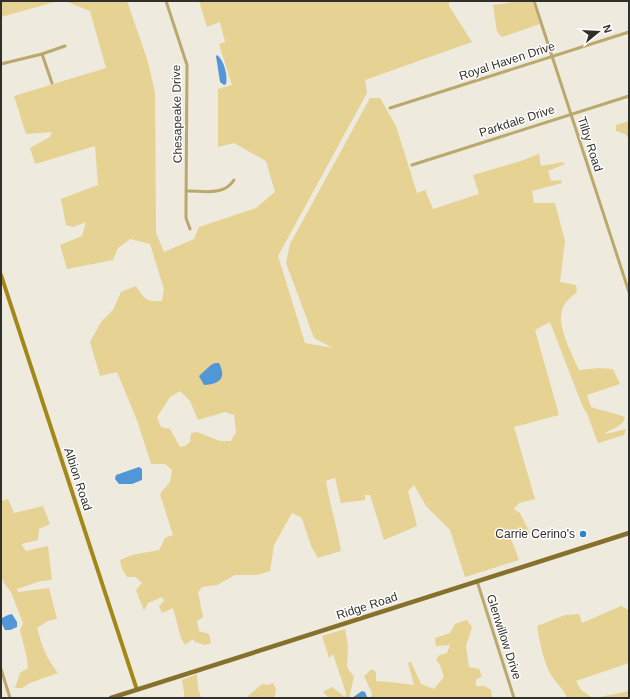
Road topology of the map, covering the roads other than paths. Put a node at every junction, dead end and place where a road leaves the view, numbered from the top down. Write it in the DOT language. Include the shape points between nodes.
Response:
graph roads {
  1 [pos="166,1"];
  2 [pos="534,1"];
  3 [pos="629,32"];
  4 [pos="65,46"];
  5 [pos="42,54"];
  6 [pos="552,56"];
  7 [pos="1,64"];
  8 [pos="52,83"];
  9 [pos="629,96"];
  10 [pos="390,108"];
  11 [pos="570,114"];
  12 [pos="412,165"];
  13 [pos="234,180"];
  14 [pos="187,191"];
  15 [pos="190,229"];
  16 [pos="1,275"];
  17 [pos="629,292"];
  18 [pos="629,533"];
  19 [pos="477,581"];
  20 [pos="1,669"];
  21 [pos="137,690"];
  22 [pos="10,698"];
  23 [pos="111,698"];
  24 [pos="514,698"];
  1 -- 14 [label="street, Chesapeake Drive" via="187,65"];
  2 -- 6 [label="street, Tilby Road"];
  3 -- 6 [label="street, Royal Haven Drive"];
  4 -- 5 [label="street"];
  5 -- 7 [label="street"];
  5 -- 8 [label="street"];
  6 -- 10 [label="street, Royal Haven Drive"];
  6 -- 11 [label="street, Tilby Road"];
  9 -- 11 [label="street, Parkdale Drive"];
  11 -- 12 [label="street, Parkdale Drive"];
  11 -- 17 [label="street, Tilby Road"];
  13 -- 14 [label="street" via="220,192"];
  14 -- 15 [label="street, Chesapeake Drive" via="186,218"];
  16 -- 21 [label="street, Albion Road"];
  18 -- 19 [label="main road, Ridge Road"];
  19 -- 21 [label="main road, Ridge Road"];
  19 -- 24 [label="street, Glenwillow Drive"];
  20 -- 22 [label="street"];
  21 -- 23 [label="main road, Ridge Road"];
}
